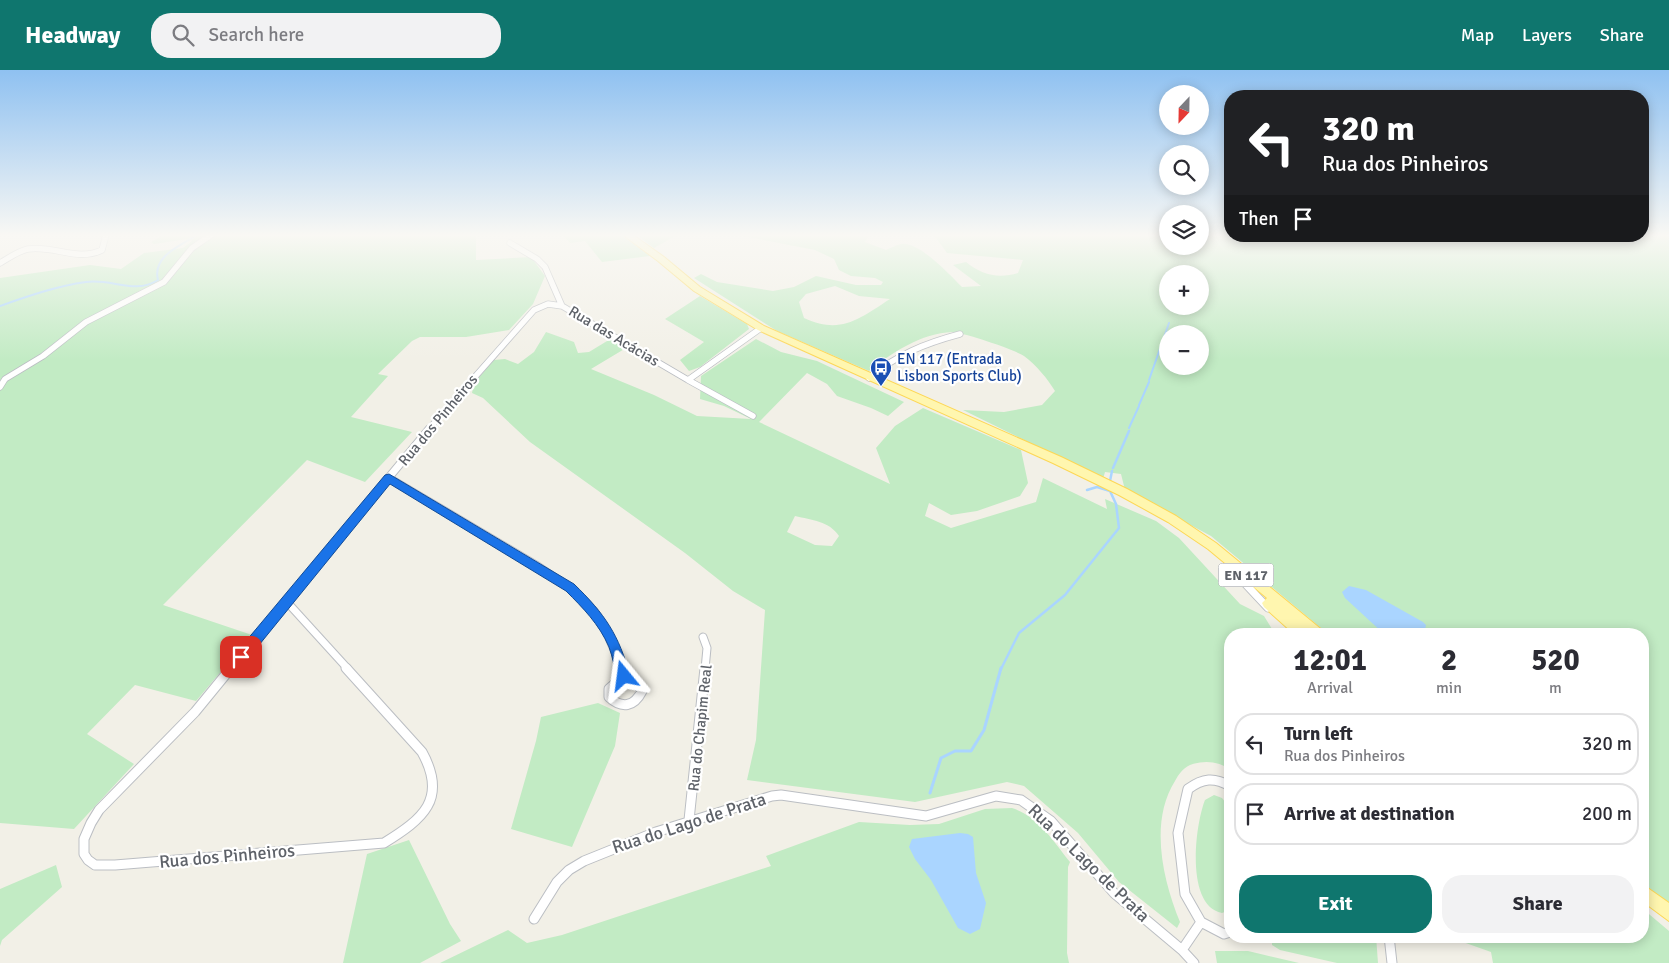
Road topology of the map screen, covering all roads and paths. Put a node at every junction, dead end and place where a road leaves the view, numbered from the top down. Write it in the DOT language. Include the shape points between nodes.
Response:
graph roads {
  1 [pos="168,277"];
  2 [pos="550,277"];
  3 [pos="682,277"];
  4 [pos="562,306"];
  5 [pos="761,328"];
  6 [pos="960,334"];
  7 [pos="870,378"];
  8 [pos="688,380"];
  9 [pos="0,387"];
  10 [pos="752,416"];
  11 [pos="389,478"];
  12 [pos="1172,519"];
  13 [pos="1240,577"];
  14 [pos="286,602"];
  15 [pos="1288,628"];
  16 [pos="1296,628"];
  17 [pos="1311,628"];
  18 [pos="703,637"];
  19 [pos="624,676"];
  20 [pos="1224,782"];
  21 [pos="689,820"];
  22 [pos="1649,897"];
  23 [pos="1669,913"];
  24 [pos="534,919"];
  25 [pos="1201,922"];
  26 [pos="1224,934"];
  27 [pos="1390,943"];
  28 [pos="1182,950"];
  29 [pos="1194,963"];
  30 [pos="1392,963"];
  1 -- 9 [label="street" via="164,282 86,322 43,356 5,379"];
  2 -- 4 [label="street, Rua das Acácias"];
  3 -- 5 [label="main road, EN 117"];
  4 -- 8 [label="street, Rua das Acácias"];
  4 -- 11 [label="street, Rua dos Pinheiros" via="548,304 534,310 446,408"];
  5 -- 7 [label="main road, EN 117"];
  5 -- 8 [label="street"];
  6 -- 7 [label="street" via="920,345 882,366"];
  7 -- 12 [label="main road, EN 117" via="1057,460"];
  8 -- 10 [label="street, Rua das Acácias"];
  11 -- 14 [label="street, Rua dos Pinheiros"];
  11 -- 19 [label="street" via="570,588 606,628"];
  12 -- 13 [label="main road, EN 117"];
  12 -- 17 [label="main road, EN 117" via="1212,546"];
  13 -- 15 [label="street"];
  13 -- 16 [label="main road, EN 117"];
  14 -- 14 [label="street, Rua dos Pinheiros" via="195,712 99,810 88,825 82,845 86,858 96,865 115,865 384,843 407,830 422,816 432,799 435,784 432,766"];
  18 -- 21 [label="street, Rua do Chapim Real" via="707,648"];
  20 -- 25 [label="street" via="1202,779 1188,789 1178,833 1185,894"];
  21 -- 24 [label="street, Rua do Lago de Prata" via="575,866 548,895"];
  21 -- 28 [label="street, Rua do Lago de Prata" via="781,795 926,816 996,796 1021,800 1051,821 1114,893"];
  22 -- 23 [label="main road"];
  25 -- 26 [label="street"];
  25 -- 28 [label="street"];
  27 -- 30 [label="street"];
  28 -- 29 [label="street, Rua do Lago de Prata"];
}
